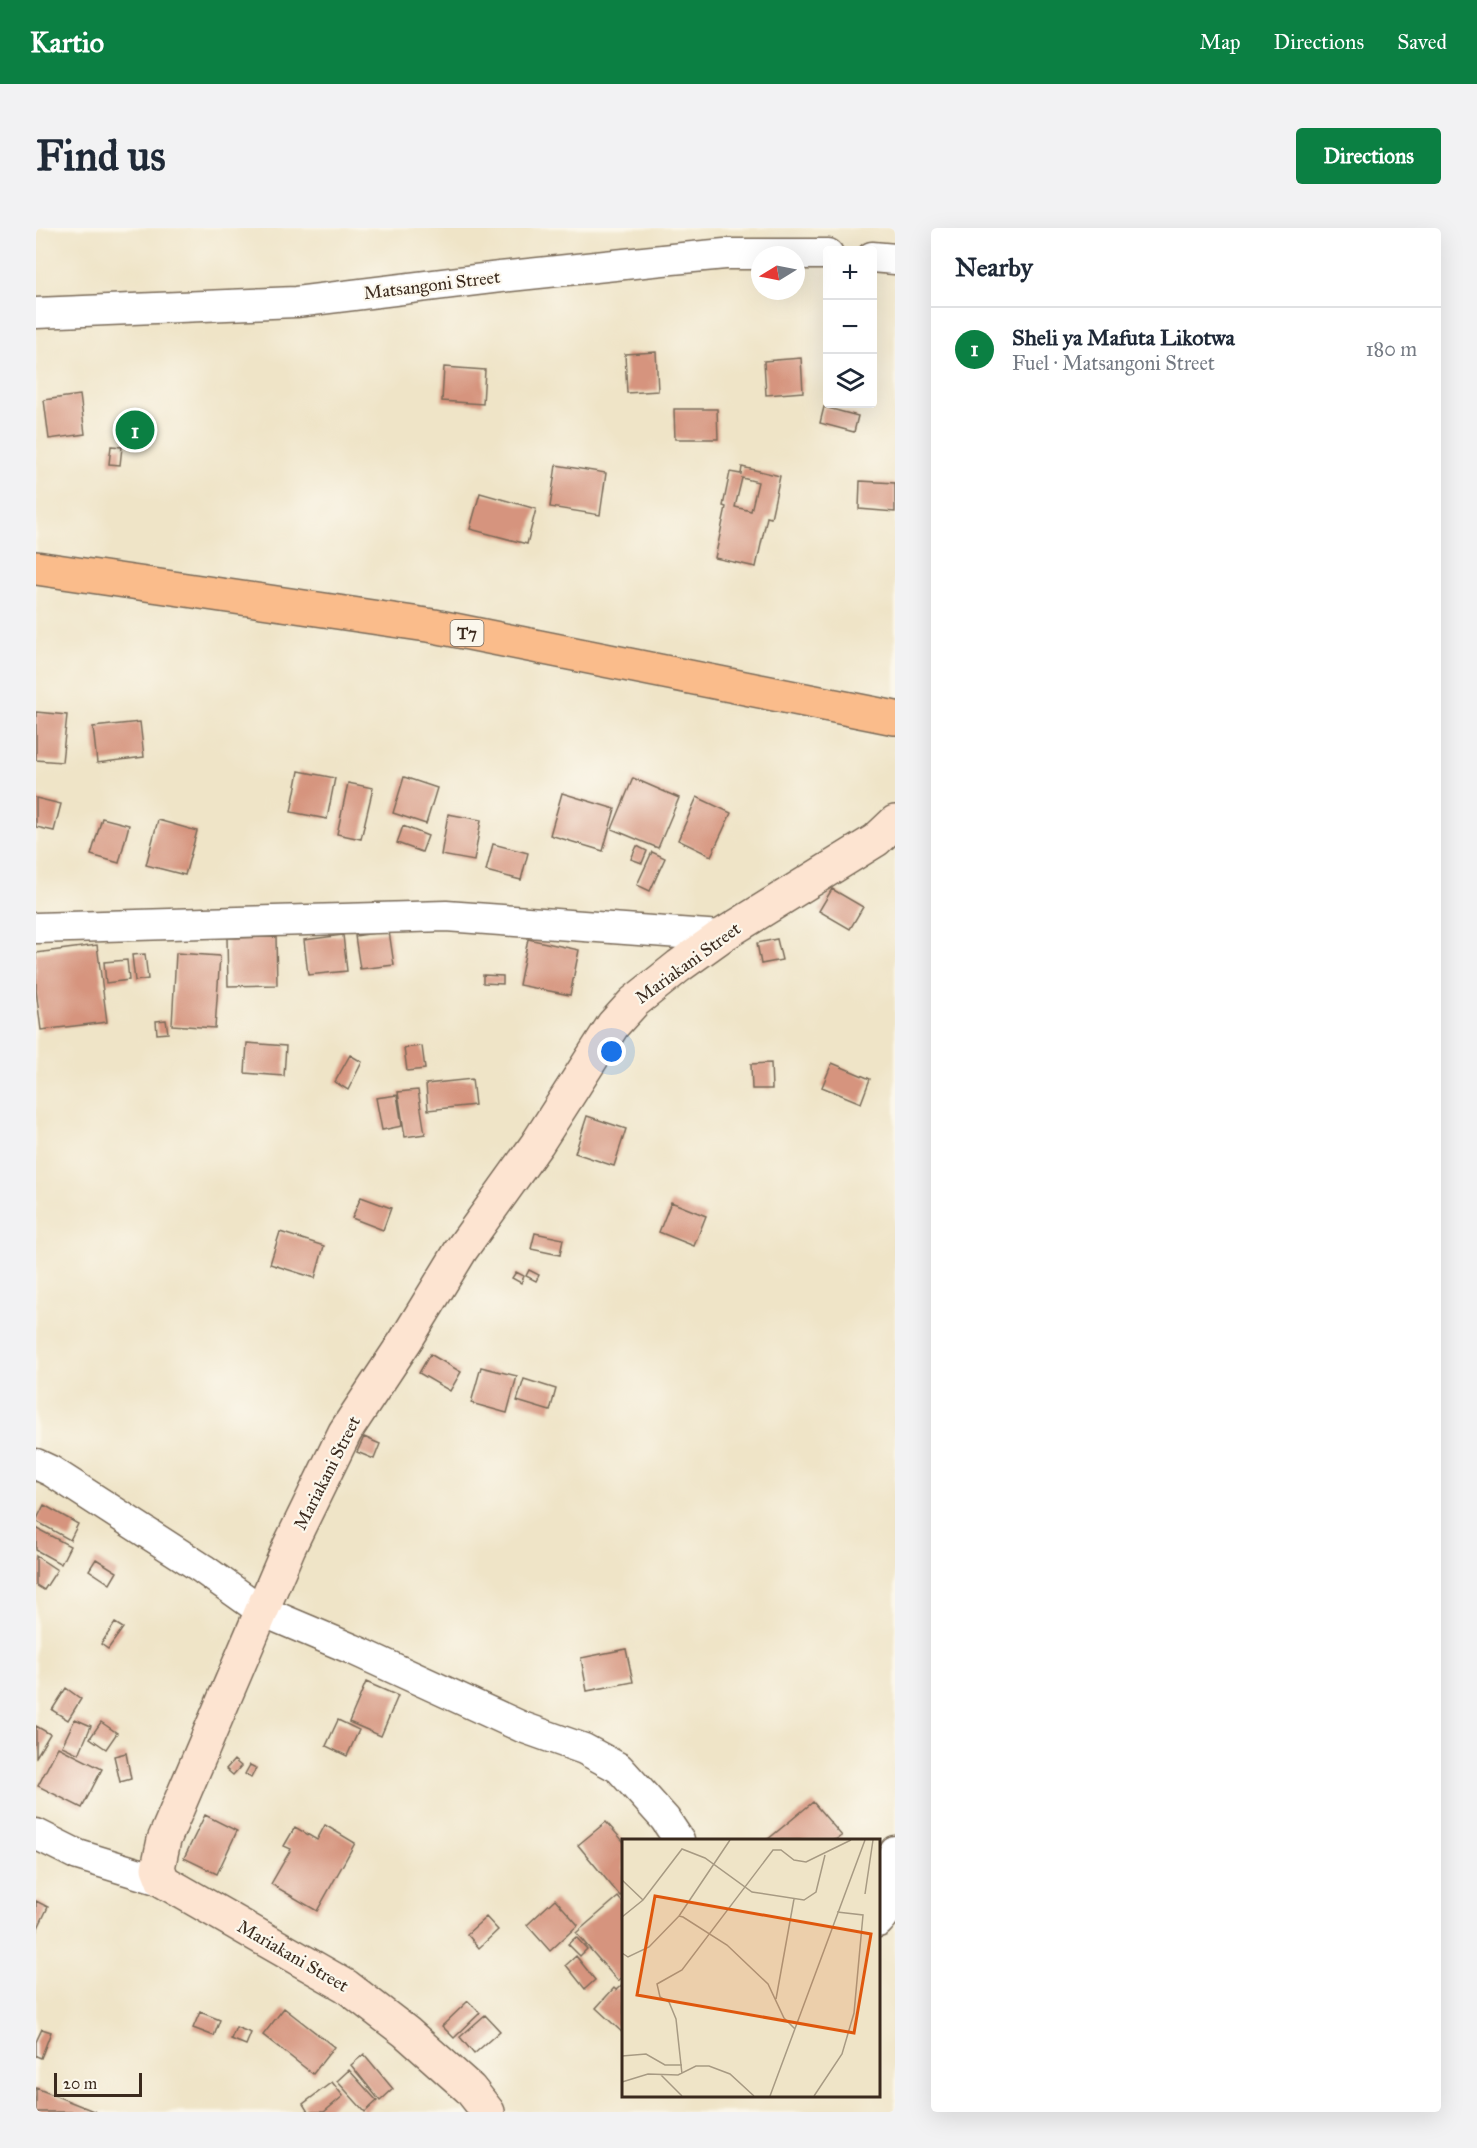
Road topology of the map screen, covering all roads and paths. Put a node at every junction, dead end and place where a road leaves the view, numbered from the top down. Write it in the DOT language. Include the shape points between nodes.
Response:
graph roads {
  1 [pos="823,254"];
  2 [pos="877,257"];
  3 [pos="895,259"];
  4 [pos="36,313"];
  5 [pos="36,568"];
  6 [pos="895,718"];
  7 [pos="895,822"];
  8 [pos="36,928"];
  9 [pos="721,936"];
  10 [pos="36,1464"];
  11 [pos="262,1611"];
  12 [pos="36,1834"];
  13 [pos="678,1839"];
  14 [pos="895,1851"];
  15 [pos="163,1881"];
  16 [pos="880,1921"];
  17 [pos="488,2112"];
  1 -- 4 [label="street, Matsangoni Street" via="725,254 296,302"];
  2 -- 3 [label="street"];
  5 -- 6 [label="highway, T7" via="434,626"];
  7 -- 9 [label="street, Mariakani Street" via="867,846"];
  8 -- 9 [label="street" via="446,916"];
  9 -- 11 [label="street, Mariakani Street" via="634,1002 599,1045 345,1432"];
  10 -- 11 [label="street" via="203,1569"];
  11 -- 13 [label="street" via="522,1727 584,1749 619,1768"];
  11 -- 15 [label="street, Mariakani Street" via="164,1840 158,1868"];
  12 -- 15 [label="street" via="78,1855"];
  14 -- 16 [label="street" via="890,1872 890,1910"];
  15 -- 17 [label="street, Mariakani Street" via="346,1986 406,2032 470,2089"];
}
